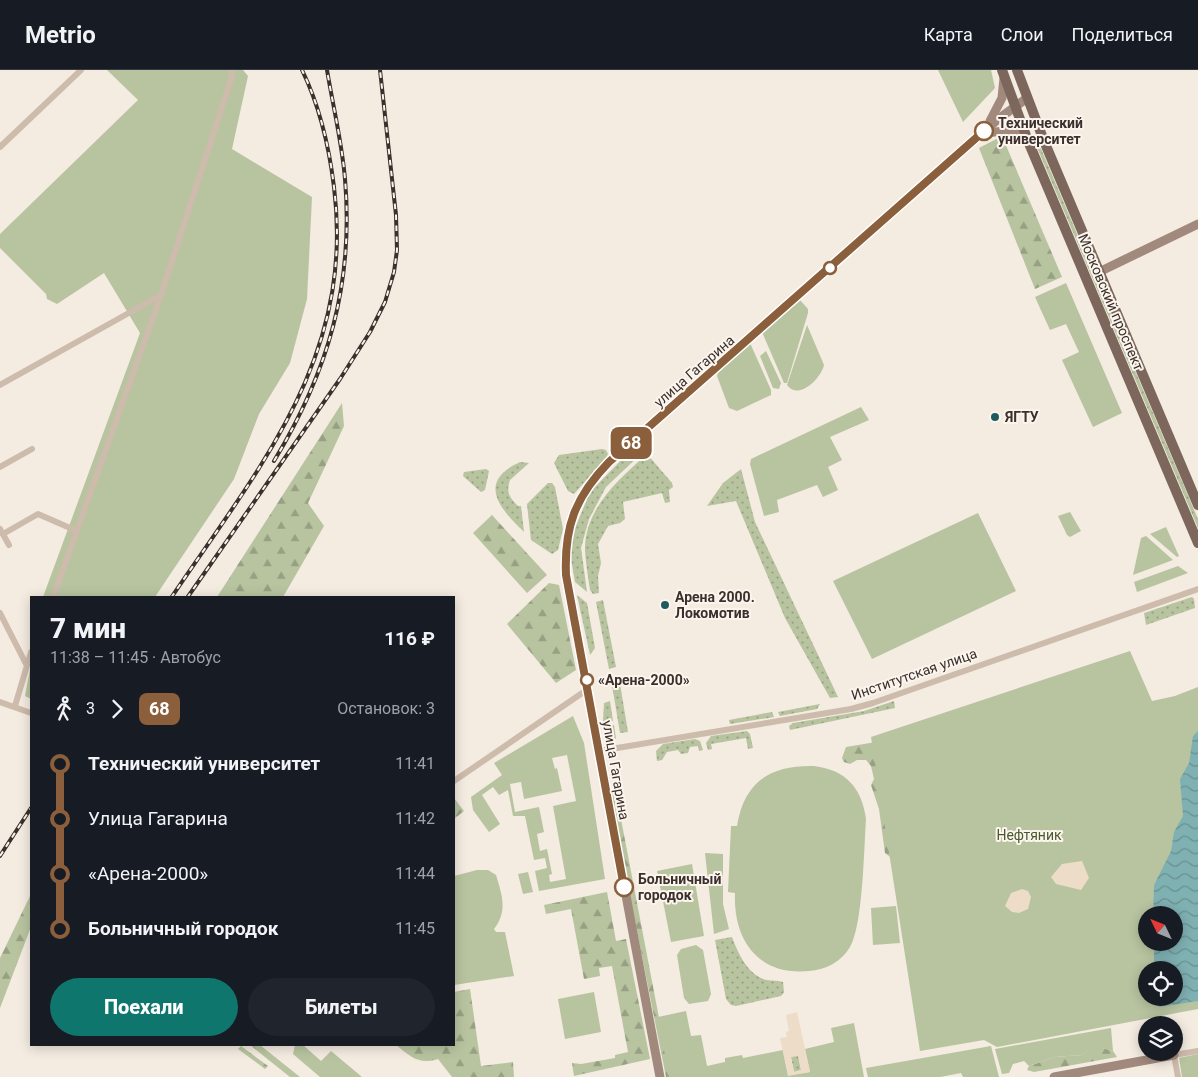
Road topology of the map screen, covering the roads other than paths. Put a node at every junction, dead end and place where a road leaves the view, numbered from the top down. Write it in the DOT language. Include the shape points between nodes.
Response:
graph roads {
  1 [pos="81,70"];
  2 [pos="232,70"];
  3 [pos="1017,70"];
  4 [pos="1003,72"];
  5 [pos="1027,98"];
  6 [pos="1014,105"];
  7 [pos="979,135"];
  8 [pos="1028,141"];
  9 [pos="0,147"];
  10 [pos="1198,224"];
  11 [pos="1099,272"];
  12 [pos="161,295"];
  13 [pos="0,385"];
  14 [pos="32,449"];
  15 [pos="0,467"];
  16 [pos="1198,505"];
  17 [pos="77,531"];
  18 [pos="1,532"];
  19 [pos="1198,543"];
  20 [pos="8,545"];
  21 [pos="1198,588"];
  22 [pos="54,596"];
  23 [pos="0,613"];
  24 [pos="30,654"];
  25 [pos="26,664"];
  26 [pos="588,689"];
  27 [pos="0,702"];
  28 [pos="15,706"];
  29 [pos="30,713"];
  30 [pos="599,751"];
  31 [pos="455,780"];
  32 [pos="1198,1051"];
  33 [pos="1183,1054"];
  34 [pos="1141,1061"];
  35 [pos="1175,1061"];
  36 [pos="660,1077"];
  37 [pos="1054,1077"];
  38 [pos="1178,1077"];
  1 -- 9 [label="street"];
  2 -- 12 [label="street"];
  3 -- 5 [label="main road, Московский проспект"];
  4 -- 6 [label="main road, Московский проспект"];
  4 -- 7 [label="main road" via="999,108"];
  5 -- 6 [label="main road, улица Гагарина"];
  5 -- 11 [label="main road, Московский проспект"];
  6 -- 7 [label="main road, улица Гагарина"];
  6 -- 8 [label="main road, Московский проспект"];
  7 -- 8 [label="main road" via="1009,131"];
  7 -- 26 [label="main road, улица Гагарина" via="609,462 583,493 569,526 565,551"];
  8 -- 19 [label="main road, Московский проспект"];
  10 -- 11 [label="main road"];
  11 -- 16 [label="main road, Московский проспект"];
  12 -- 13 [label="street"];
  12 -- 17 [label="street"];
  14 -- 15 [label="street"];
  17 -- 18 [label="street" via="38,514"];
  17 -- 22 [label="street"];
  18 -- 20 [label="street"];
  21 -- 30 [label="street, Институтская улица" via="858,707"];
  23 -- 25 [label="street"];
  24 -- 25 [label="street"];
  25 -- 28 [label="street"];
  26 -- 30 [label="main road, улица Гагарина"];
  26 -- 31 [label="street"];
  27 -- 28 [label="street"];
  28 -- 29 [label="street"];
  30 -- 36 [label="main road, улица Гагарина"];
  32 -- 33 [label="street"];
  34 -- 37 [label="main road"];
  35 -- 38 [label="street"];
}
